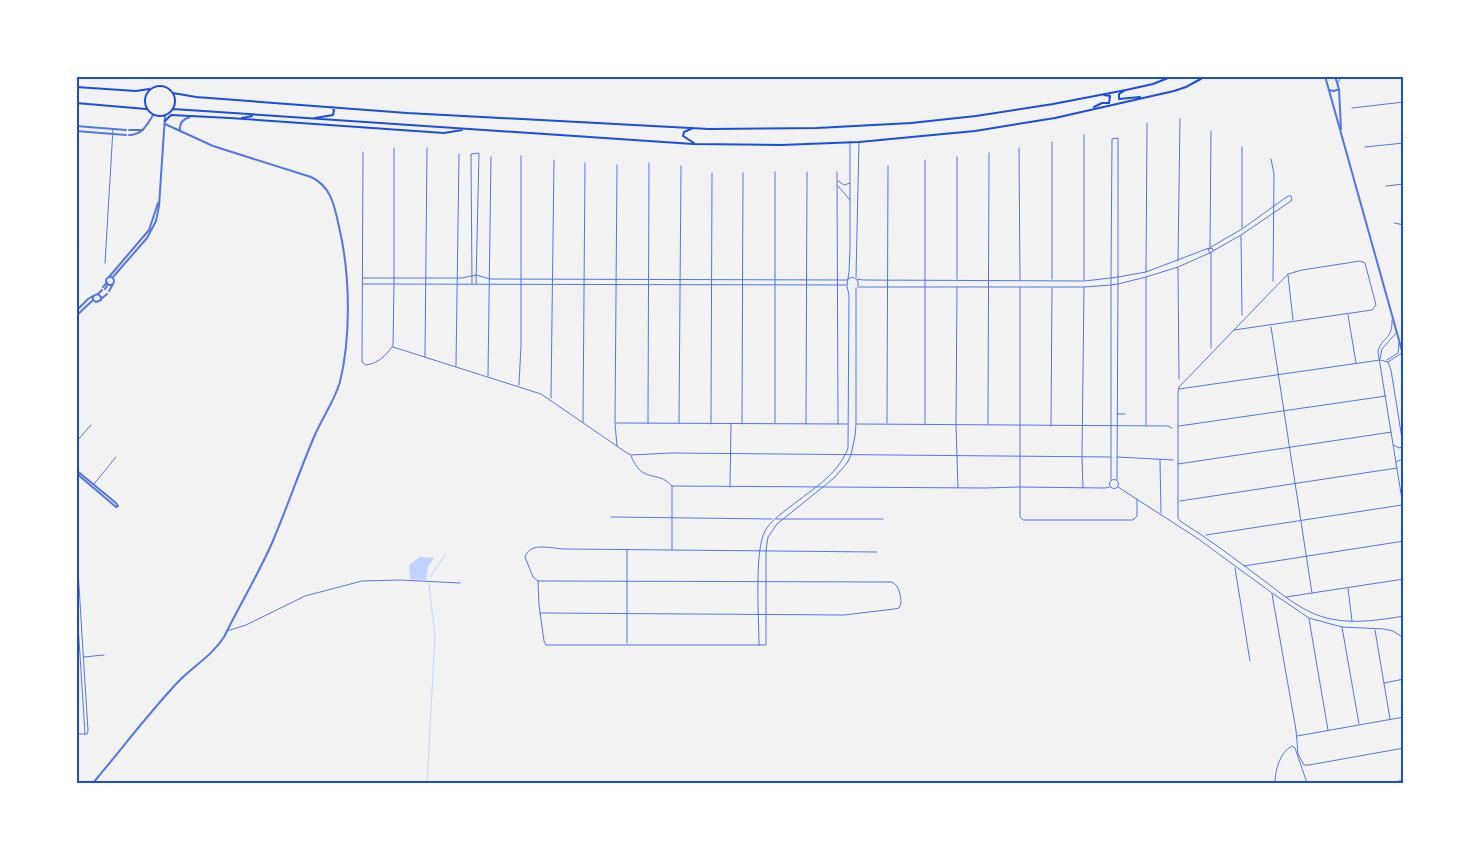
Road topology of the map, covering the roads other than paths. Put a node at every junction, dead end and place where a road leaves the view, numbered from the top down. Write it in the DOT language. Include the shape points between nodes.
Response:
graph roads {
  1 [pos="1173,76"];
  2 [pos="1206,76"];
  3 [pos="1325,76"];
  4 [pos="1335,76"];
  5 [pos="1342,76"];
  6 [pos="1337,84"];
  7 [pos="76,87"];
  8 [pos="149,89"];
  9 [pos="1339,89"];
  10 [pos="1126,90"];
  11 [pos="1329,90"];
  12 [pos="173,93"];
  13 [pos="1098,95"];
  14 [pos="1148,97"];
  15 [pos="1404,102"];
  16 [pos="76,103"];
  17 [pos="331,106"];
  18 [pos="1092,108"];
  19 [pos="1352,108"];
  20 [pos="146,109"];
  21 [pos="173,109"];
  22 [pos="153,115"];
  23 [pos="257,115"];
  24 [pos="165,116"];
  25 [pos="190,117"];
  26 [pos="230,118"];
  27 [pos="315,118"];
  28 [pos="1180,119"];
  29 [pos="165,122"];
  30 [pos="1147,123"];
  31 [pos="76,126"];
  32 [pos="695,128"];
  33 [pos="113,129"];
  34 [pos="465,129"];
  35 [pos="143,130"];
  36 [pos="76,131"];
  37 [pos="180,131"];
  38 [pos="1211,131"];
  39 [pos="1341,133"];
  40 [pos="113,134"];
  41 [pos="1084,135"];
  42 [pos="850,142"];
  43 [pos="859,142"];
  44 [pos="1052,142"];
  45 [pos="1404,143"];
  46 [pos="697,144"];
  47 [pos="1242,147"];
  48 [pos="1365,147"];
  49 [pos="394,148"];
  50 [pos="427,148"];
  51 [pos="1019,148"];
  52 [pos="363,152"];
  53 [pos="989,153"];
  54 [pos="459,154"];
  55 [pos="521,156"];
  56 [pos="491,157"];
  57 [pos="957,157"];
  58 [pos="1271,159"];
  59 [pos="554,160"];
  60 [pos="925,160"];
  61 [pos="585,163"];
  62 [pos="649,163"];
  63 [pos="617,165"];
  64 [pos="681,166"];
  65 [pos="888,166"];
  66 [pos="775,172"];
  67 [pos="807,172"];
  68 [pos="837,172"];
  69 [pos="712,173"];
  70 [pos="743,173"];
  71 [pos="837,180"];
  72 [pos="851,183"];
  73 [pos="1404,184"];
  74 [pos="837,186"];
  75 [pos="1386,186"];
  76 [pos="160,198"];
  77 [pos="851,201"];
  78 [pos="1274,207"];
  79 [pos="1273,213"];
  80 [pos="1394,223"];
  81 [pos="1404,225"];
  82 [pos="1242,229"];
  83 [pos="1242,235"];
  84 [pos="79,244"];
  85 [pos="76,247"];
  86 [pos="1210,248"];
  87 [pos="1211,252"];
  88 [pos="1178,261"];
  89 [pos="105,263"];
  90 [pos="1178,267"];
  91 [pos="1146,272"];
  92 [pos="1288,274"];
  93 [pos="478,275"];
  94 [pos="471,276"];
  95 [pos="109,277"];
  96 [pos="1118,277"];
  97 [pos="1146,277"];
  98 [pos="113,278"];
  99 [pos="363,278"];
  100 [pos="394,278"];
  101 [pos="426,278"];
  102 [pos="457,278"];
  103 [pos="857,278"];
  104 [pos="1111,278"];
  105 [pos="490,279"];
  106 [pos="521,279"];
  107 [pos="553,279"];
  108 [pos="584,279"];
  109 [pos="679,279"];
  110 [pos="847,279"];
  111 [pos="616,280"];
  112 [pos="648,280"];
  113 [pos="711,280"];
  114 [pos="743,280"];
  115 [pos="774,280"];
  116 [pos="806,280"];
  117 [pos="838,280"];
  118 [pos="888,280"];
  119 [pos="925,280"];
  120 [pos="957,280"];
  121 [pos="989,281"];
  122 [pos="1020,281"];
  123 [pos="1052,281"];
  124 [pos="1084,281"];
  125 [pos="1273,281"];
  126 [pos="107,283"];
  127 [pos="113,284"];
  128 [pos="363,284"];
  129 [pos="394,284"];
  130 [pos="426,284"];
  131 [pos="457,284"];
  132 [pos="472,284"];
  133 [pos="476,284"];
  134 [pos="584,284"];
  135 [pos="1118,284"];
  136 [pos="490,285"];
  137 [pos="521,285"];
  138 [pos="552,285"];
  139 [pos="616,285"];
  140 [pos="648,285"];
  141 [pos="679,285"];
  142 [pos="711,285"];
  143 [pos="743,285"];
  144 [pos="806,285"];
  145 [pos="838,285"];
  146 [pos="1111,285"];
  147 [pos="775,286"];
  148 [pos="847,286"];
  149 [pos="888,286"];
  150 [pos="926,286"];
  151 [pos="957,286"];
  152 [pos="989,286"];
  153 [pos="1084,286"];
  154 [pos="1020,287"];
  155 [pos="1052,287"];
  156 [pos="856,288"];
  157 [pos="93,296"];
  158 [pos="100,296"];
  159 [pos="93,300"];
  160 [pos="76,311"];
  161 [pos="1348,314"];
  162 [pos="1242,315"];
  163 [pos="1392,315"];
  164 [pos="76,316"];
  165 [pos="1294,322"];
  166 [pos="1271,326"];
  167 [pos="1234,330"];
  168 [pos="1397,332"];
  169 [pos="1399,340"];
  170 [pos="393,346"];
  171 [pos="1211,348"];
  172 [pos="1402,353"];
  173 [pos="426,358"];
  174 [pos="1404,358"];
  175 [pos="1380,360"];
  176 [pos="1387,361"];
  177 [pos="1356,363"];
  178 [pos="456,366"];
  179 [pos="1278,375"];
  180 [pos="488,377"];
  181 [pos="1179,379"];
  182 [pos="519,386"];
  183 [pos="1178,389"];
  184 [pos="1386,396"];
  185 [pos="551,399"];
  186 [pos="1284,412"];
  187 [pos="1116,414"];
  188 [pos="1125,414"];
  189 [pos="583,423"];
  190 [pos="615,423"];
  191 [pos="648,423"];
  192 [pos="679,423"];
  193 [pos="775,423"];
  194 [pos="711,424"];
  195 [pos="731,424"];
  196 [pos="742,424"];
  197 [pos="806,424"];
  198 [pos="838,424"];
  199 [pos="849,424"];
  200 [pos="856,424"];
  201 [pos="887,424"];
  202 [pos="91,425"];
  203 [pos="925,425"];
  204 [pos="956,425"];
  205 [pos="988,425"];
  206 [pos="1020,425"];
  207 [pos="1051,426"];
  208 [pos="1082,426"];
  209 [pos="1111,426"];
  210 [pos="1116,426"];
  211 [pos="1146,426"];
  212 [pos="1178,427"];
  213 [pos="1172,428"];
  214 [pos="1392,432"];
  215 [pos="76,442"];
  216 [pos="1394,445"];
  217 [pos="1403,445"];
  218 [pos="617,446"];
  219 [pos="1289,448"];
  220 [pos="1404,451"];
  221 [pos="631,455"];
  222 [pos="730,455"];
  223 [pos="846,455"];
  224 [pos="851,455"];
  225 [pos="957,456"];
  226 [pos="1020,456"];
  227 [pos="116,457"];
  228 [pos="1082,457"];
  229 [pos="1111,457"];
  230 [pos="1116,457"];
  231 [pos="1160,459"];
  232 [pos="1173,460"];
  233 [pos="1404,461"];
  234 [pos="1396,462"];
  235 [pos="1178,464"];
  236 [pos="1396,468"];
  237 [pos="76,472"];
  238 [pos="1111,480"];
  239 [pos="1116,480"];
  240 [pos="1295,484"];
  241 [pos="93,485"];
  242 [pos="672,486"];
  243 [pos="1118,486"];
  244 [pos="730,487"];
  245 [pos="815,487"];
  246 [pos="823,487"];
  247 [pos="1019,487"];
  248 [pos="1110,487"];
  249 [pos="958,488"];
  250 [pos="1084,488"];
  251 [pos="1138,499"];
  252 [pos="1178,502"];
  253 [pos="116,505"];
  254 [pos="1403,505"];
  255 [pos="1404,512"];
  256 [pos="1160,514"];
  257 [pos="611,517"];
  258 [pos="672,518"];
  259 [pos="774,519"];
  260 [pos="783,519"];
  261 [pos="883,519"];
  262 [pos="1300,520"];
  263 [pos="1204,536"];
  264 [pos="76,538"];
  265 [pos="1404,542"];
  266 [pos="627,550"];
  267 [pos="672,550"];
  268 [pos="759,550"];
  269 [pos="766,550"];
  270 [pos="77,552"];
  271 [pos="877,552"];
  272 [pos="1306,556"];
  273 [pos="1244,566"];
  274 [pos="1235,567"];
  275 [pos="1404,579"];
  276 [pos="538,581"];
  277 [pos="628,581"];
  278 [pos="766,581"];
  279 [pos="759,582"];
  280 [pos="460,583"];
  281 [pos="76,585"];
  282 [pos="79,586"];
  283 [pos="1348,587"];
  284 [pos="76,592"];
  285 [pos="1272,593"];
  286 [pos="1312,593"];
  287 [pos="1286,597"];
  288 [pos="540,613"];
  289 [pos="758,613"];
  290 [pos="766,613"];
  291 [pos="628,614"];
  292 [pos="1404,616"];
  293 [pos="1308,618"];
  294 [pos="1352,622"];
  295 [pos="1342,627"];
  296 [pos="1375,629"];
  297 [pos="226,632"];
  298 [pos="1404,638"];
  299 [pos="627,644"];
  300 [pos="759,645"];
  301 [pos="81,653"];
  302 [pos="104,655"];
  303 [pos="83,657"];
  304 [pos="1250,661"];
  305 [pos="1404,679"];
  306 [pos="1384,683"];
  307 [pos="1404,717"];
  308 [pos="1390,720"];
  309 [pos="1359,724"];
  310 [pos="1328,730"];
  311 [pos="76,734"];
  312 [pos="85,734"];
  313 [pos="1296,736"];
  314 [pos="1404,748"];
  315 [pos="1404,780"];
  316 [pos="93,783"];
  317 [pos="1274,783"];
  318 [pos="1307,783"];
  319 [pos="1390,783"];
  1 -- 10 [label="main road"];
  2 -- 14 [label="main road" via="1186,88"];
  3 -- 11 [label="street"];
  4 -- 6 [label="street"];
  5 -- 6 [label="street"];
  6 -- 9 [label="street"];
  7 -- 8 [label="main road"];
  8 -- 12 [label="main road" via="162,86"];
  8 -- 20 [label="main road" via="144,98"];
  9 -- 11 [label="street"];
  9 -- 39 [label="street"];
  10 -- 13 [label="main road"];
  10 -- 14 [label="main road" via="1119,94 1119,100"];
  11 -- 39 [label="street"];
  12 -- 17 [label="main road"];
  12 -- 21 [label="main road"];
  13 -- 18 [label="main road" via="1110,96 1108,103"];
  13 -- 32 [label="main road" via="976,116 911,123 817,128"];
  14 -- 18 [label="main road"];
  15 -- 19 [label="street"];
  16 -- 20 [label="main road"];
  17 -- 27 [label="main road" via="333,115"];
  17 -- 32 [label="main road"];
  18 -- 43 [label="main road" via="1055,118 975,131"];
  20 -- 22 [label="main road"];
  21 -- 23 [label="main road"];
  21 -- 24 [label="main road"];
  22 -- 24 [label="main road"];
  22 -- 35 [label="street"];
  23 -- 26 [label="main road"];
  23 -- 27 [label="main road"];
  24 -- 29 [label="street"];
  25 -- 26 [label="main road"];
  25 -- 29 [label="main road" via="171,115"];
  25 -- 37 [label="street" via="182,122"];
  26 -- 34 [label="main road" via="444,133"];
  27 -- 34 [label="main road"];
  28 -- 88 [label="street"];
  29 -- 37 [label="street"];
  29 -- 76 [label="street"];
  30 -- 91 [label="street"];
  31 -- 33 [label="street"];
  32 -- 46 [label="main road" via="685,131 683,136"];
  33 -- 35 [label="street"];
  33 -- 40 [label="street"];
  34 -- 46 [label="main road"];
  35 -- 40 [label="street" via="135,135"];
  36 -- 40 [label="street"];
  37 -- 297 [label="street" via="222,149 320,182 333,204 346,264 346,343 339,384 272,542"];
  38 -- 86 [label="street"];
  39 -- 163 [label="street"];
  40 -- 89 [label="street"];
  41 -- 124 [label="street"];
  42 -- 43 [label="main road"];
  42 -- 46 [label="main road"];
  42 -- 72 [label="street"];
  43 -- 103 [label="street"];
  44 -- 123 [label="street"];
  45 -- 48 [label="street"];
  47 -- 82 [label="street"];
  49 -- 100 [label="street"];
  50 -- 101 [label="street"];
  51 -- 122 [label="street"];
  52 -- 99 [label="street"];
  53 -- 121 [label="street"];
  54 -- 102 [label="street"];
  55 -- 106 [label="street"];
  56 -- 105 [label="street"];
  57 -- 120 [label="street"];
  58 -- 78 [label="street"];
  59 -- 107 [label="street"];
  60 -- 119 [label="street"];
  61 -- 108 [label="street"];
  62 -- 112 [label="street"];
  63 -- 111 [label="street"];
  64 -- 109 [label="street"];
  65 -- 118 [label="street"];
  66 -- 115 [label="street"];
  67 -- 116 [label="street"];
  68 -- 71 [label="street"];
  69 -- 113 [label="street"];
  70 -- 114 [label="street"];
  71 -- 72 [label="street" via="844,185"];
  71 -- 74 [label="street"];
  72 -- 77 [label="street"];
  73 -- 75 [label="street"];
  74 -- 77 [label="street"];
  74 -- 117 [label="street"];
  76 -- 95 [label="street" via="149,230"];
  76 -- 98 [label="street" via="158,216 150,235"];
  77 -- 110 [label="street"];
  78 -- 79 [label="street"];
  78 -- 79 [label="street" via="1288,196 1292,198"];
  78 -- 82 [label="street"];
  79 -- 83 [label="street"];
  79 -- 125 [label="street"];
  80 -- 81 [label="street"];
  82 -- 86 [label="street"];
  83 -- 87 [label="street"];
  83 -- 162 [label="street"];
  84 -- 85 [label="street"];
  86 -- 87 [label="street"];
  86 -- 87 [label="street" via="1213,249"];
  86 -- 88 [label="street"];
  87 -- 90 [label="street"];
  87 -- 171 [label="street"];
  88 -- 91 [label="street"];
  90 -- 97 [label="street"];
  90 -- 181 [label="street"];
  91 -- 96 [label="street"];
  92 -- 161 [label="street" via="1360,261 1366,264 1376,305 1372,310"];
  92 -- 165 [label="street"];
  92 -- 167 [label="street"];
  93 -- 94 [label="street"];
  93 -- 94 [label="street" via="478,153 471,154"];
  93 -- 105 [label="street"];
  93 -- 133 [label="street"];
  94 -- 102 [label="street"];
  94 -- 132 [label="street"];
  95 -- 98 [label="street"];
  95 -- 126 [label="street"];
  96 -- 104 [label="street"];
  96 -- 104 [label="street" via="1118,138 1112,139"];
  96 -- 135 [label="street"];
  97 -- 135 [label="street"];
  97 -- 211 [label="street"];
  98 -- 127 [label="street"];
  99 -- 100 [label="street"];
  99 -- 128 [label="street"];
  100 -- 101 [label="street"];
  100 -- 129 [label="street"];
  101 -- 102 [label="street"];
  101 -- 130 [label="street"];
  102 -- 131 [label="street"];
  103 -- 110 [label="street"];
  103 -- 118 [label="street"];
  103 -- 156 [label="street"];
  104 -- 124 [label="street"];
  104 -- 146 [label="street"];
  105 -- 106 [label="street"];
  105 -- 136 [label="street"];
  106 -- 107 [label="street"];
  106 -- 137 [label="street"];
  107 -- 108 [label="street"];
  107 -- 138 [label="street"];
  108 -- 111 [label="street"];
  108 -- 134 [label="street"];
  109 -- 112 [label="street"];
  109 -- 113 [label="street"];
  109 -- 141 [label="street"];
  110 -- 117 [label="street"];
  110 -- 148 [label="street"];
  111 -- 112 [label="street"];
  111 -- 139 [label="street"];
  112 -- 140 [label="street"];
  113 -- 114 [label="street"];
  113 -- 142 [label="street"];
  114 -- 115 [label="street"];
  114 -- 143 [label="street"];
  115 -- 116 [label="street"];
  115 -- 147 [label="street"];
  116 -- 117 [label="street"];
  116 -- 144 [label="street"];
  117 -- 145 [label="street"];
  118 -- 119 [label="street"];
  118 -- 149 [label="street"];
  119 -- 120 [label="street"];
  119 -- 150 [label="street"];
  120 -- 121 [label="street"];
  121 -- 122 [label="street"];
  121 -- 152 [label="street"];
  122 -- 123 [label="street"];
  123 -- 124 [label="street"];
  126 -- 127 [label="street"];
  126 -- 158 [label="street"];
  127 -- 158 [label="street" via="108,293"];
  128 -- 129 [label="street"];
  128 -- 170 [label="street" via="363,364 376,362"];
  129 -- 130 [label="street"];
  129 -- 170 [label="street"];
  130 -- 131 [label="street"];
  130 -- 173 [label="street"];
  131 -- 132 [label="street"];
  131 -- 178 [label="street"];
  132 -- 133 [label="street"];
  133 -- 136 [label="street"];
  134 -- 138 [label="street"];
  134 -- 139 [label="street"];
  134 -- 189 [label="street"];
  135 -- 146 [label="street"];
  135 -- 187 [label="street"];
  136 -- 137 [label="street"];
  136 -- 180 [label="street"];
  137 -- 138 [label="street"];
  137 -- 182 [label="street"];
  138 -- 185 [label="street"];
  139 -- 140 [label="street"];
  139 -- 190 [label="street"];
  140 -- 141 [label="street"];
  140 -- 191 [label="street"];
  141 -- 142 [label="street"];
  141 -- 192 [label="street"];
  142 -- 143 [label="street"];
  142 -- 194 [label="street"];
  143 -- 147 [label="street"];
  143 -- 196 [label="street"];
  144 -- 145 [label="street"];
  144 -- 147 [label="street"];
  144 -- 197 [label="street"];
  145 -- 148 [label="street"];
  145 -- 198 [label="street"];
  146 -- 153 [label="street"];
  146 -- 209 [label="street"];
  147 -- 193 [label="street"];
  148 -- 156 [label="street"];
  148 -- 199 [label="street"];
  149 -- 150 [label="street"];
  149 -- 156 [label="street"];
  149 -- 201 [label="street"];
  150 -- 151 [label="street"];
  150 -- 203 [label="street"];
  151 -- 152 [label="street"];
  151 -- 204 [label="street"];
  152 -- 154 [label="street"];
  152 -- 205 [label="street"];
  153 -- 155 [label="street"];
  153 -- 208 [label="street"];
  154 -- 155 [label="street"];
  154 -- 206 [label="street"];
  155 -- 207 [label="street"];
  156 -- 200 [label="street"];
  157 -- 158 [label="street"];
  157 -- 159 [label="street"];
  157 -- 160 [label="street"];
  158 -- 159 [label="street" via="97,302"];
  159 -- 164 [label="street"];
  161 -- 165 [label="street"];
  161 -- 177 [label="street"];
  163 -- 168 [label="street"];
  163 -- 175 [label="street" via="1392,332 1378,349"];
  165 -- 166 [label="street"];
  166 -- 167 [label="street"];
  166 -- 179 [label="street"];
  167 -- 183 [label="street"];
  168 -- 169 [label="street"];
  168 -- 175 [label="street" via="1382,348"];
  169 -- 172 [label="street"];
  169 -- 176 [label="street" via="1398,353"];
  170 -- 173 [label="street"];
  172 -- 174 [label="street"];
  172 -- 176 [label="street"];
  173 -- 178 [label="street"];
  175 -- 176 [label="street"];
  175 -- 177 [label="street"];
  175 -- 184 [label="street"];
  176 -- 217 [label="street"];
  177 -- 179 [label="street"];
  178 -- 180 [label="street"];
  179 -- 183 [label="street"];
  179 -- 186 [label="street"];
  180 -- 182 [label="street"];
  182 -- 185 [label="street"];
  183 -- 212 [label="street"];
  184 -- 186 [label="street"];
  184 -- 214 [label="street"];
  185 -- 189 [label="street"];
  186 -- 212 [label="street"];
  186 -- 219 [label="street"];
  187 -- 188 [label="street"];
  187 -- 210 [label="street"];
  189 -- 218 [label="street"];
  190 -- 191 [label="street"];
  190 -- 218 [label="street"];
  191 -- 192 [label="street"];
  192 -- 194 [label="street"];
  193 -- 196 [label="street"];
  193 -- 197 [label="street"];
  194 -- 195 [label="street"];
  195 -- 196 [label="street"];
  195 -- 222 [label="street"];
  197 -- 198 [label="street"];
  198 -- 199 [label="street"];
  199 -- 223 [label="street"];
  200 -- 201 [label="street"];
  200 -- 224 [label="street"];
  201 -- 203 [label="street"];
  202 -- 215 [label="street"];
  203 -- 204 [label="street"];
  204 -- 205 [label="street"];
  204 -- 225 [label="street"];
  205 -- 206 [label="street"];
  206 -- 207 [label="street"];
  206 -- 226 [label="street"];
  207 -- 208 [label="street"];
  208 -- 209 [label="street"];
  208 -- 228 [label="street"];
  209 -- 210 [label="street"];
  209 -- 229 [label="street"];
  210 -- 211 [label="street"];
  210 -- 230 [label="street"];
  211 -- 213 [label="street"];
  212 -- 235 [label="street"];
  214 -- 216 [label="street"];
  214 -- 219 [label="street"];
  216 -- 217 [label="street" via="1399,448"];
  216 -- 234 [label="street"];
  217 -- 220 [label="street"];
  218 -- 221 [label="street"];
  219 -- 235 [label="street"];
  219 -- 240 [label="street"];
  221 -- 222 [label="street"];
  221 -- 242 [label="street" via="641,472 665,480"];
  222 -- 223 [label="street"];
  222 -- 244 [label="street"];
  223 -- 224 [label="street"];
  223 -- 245 [label="street" via="834,472"];
  224 -- 225 [label="street"];
  224 -- 246 [label="street" via="840,472"];
  225 -- 226 [label="street"];
  225 -- 249 [label="street"];
  226 -- 228 [label="street"];
  226 -- 247 [label="street"];
  227 -- 241 [label="street"];
  228 -- 229 [label="street"];
  228 -- 250 [label="street"];
  229 -- 238 [label="street"];
  230 -- 231 [label="street"];
  230 -- 239 [label="street"];
  231 -- 232 [label="street"];
  231 -- 256 [label="street"];
  233 -- 234 [label="street"];
  234 -- 236 [label="street"];
  235 -- 252 [label="street"];
  236 -- 240 [label="street"];
  236 -- 254 [label="street"];
  237 -- 241 [label="street"];
  238 -- 239 [label="street"];
  238 -- 248 [label="street"];
  239 -- 243 [label="street"];
  240 -- 252 [label="street"];
  240 -- 262 [label="street"];
  241 -- 253 [label="street"];
  242 -- 244 [label="street"];
  242 -- 258 [label="street"];
  243 -- 248 [label="street"];
  243 -- 251 [label="street"];
  244 -- 245 [label="street"];
  245 -- 246 [label="street"];
  245 -- 259 [label="street"];
  246 -- 249 [label="street"];
  246 -- 260 [label="street"];
  247 -- 249 [label="street"];
  247 -- 250 [label="street"];
  247 -- 251 [label="street" via="1019,512 1023,520 1135,519"];
  248 -- 250 [label="street"];
  251 -- 256 [label="street"];
  252 -- 263 [label="street" via="1179,520"];
  254 -- 255 [label="street"];
  254 -- 262 [label="street"];
  256 -- 274 [label="street"];
  257 -- 258 [label="street"];
  258 -- 259 [label="street"];
  258 -- 267 [label="street"];
  259 -- 260 [label="street"];
  259 -- 268 [label="street" via="764,532"];
  260 -- 261 [label="street"];
  260 -- 269 [label="street" via="768,536"];
  262 -- 263 [label="street"];
  262 -- 272 [label="street"];
  263 -- 273 [label="street"];
  264 -- 270 [label="street"];
  265 -- 272 [label="street"];
  266 -- 267 [label="street"];
  266 -- 276 [label="street" via="531,548 525,555 527,565"];
  266 -- 277 [label="street"];
  267 -- 268 [label="street"];
  268 -- 269 [label="street"];
  268 -- 279 [label="street"];
  269 -- 271 [label="street"];
  269 -- 278 [label="street"];
  270 -- 282 [label="street"];
  272 -- 273 [label="street"];
  272 -- 286 [label="street"];
  273 -- 287 [label="street"];
  274 -- 285 [label="street"];
  274 -- 304 [label="street"];
  275 -- 283 [label="street"];
  276 -- 277 [label="street"];
  276 -- 288 [label="street"];
  277 -- 279 [label="street"];
  277 -- 291 [label="street"];
  278 -- 279 [label="street"];
  278 -- 290 [label="street"];
  278 -- 290 [label="street" via="892,582 896,584 901,599 900,606 894,609 844,615"];
  279 -- 289 [label="street"];
  280 -- 297 [label="street" via="362,581 305,596"];
  281 -- 282 [label="street"];
  282 -- 301 [label="street"];
  283 -- 286 [label="street"];
  283 -- 294 [label="street"];
  284 -- 301 [label="street"];
  285 -- 293 [label="street"];
  285 -- 313 [label="street"];
  286 -- 287 [label="street"];
  287 -- 294 [label="street" via="1318,616"];
  288 -- 291 [label="street"];
  288 -- 299 [label="street" via="546,645"];
  289 -- 290 [label="street"];
  289 -- 291 [label="street"];
  289 -- 300 [label="street"];
  290 -- 300 [label="street" via="766,645"];
  291 -- 299 [label="street"];
  292 -- 294 [label="street"];
  293 -- 295 [label="street"];
  293 -- 310 [label="street"];
  295 -- 296 [label="street"];
  295 -- 309 [label="street"];
  296 -- 298 [label="street" via="1393,631"];
  296 -- 306 [label="street"];
  297 -- 316 [label="street"];
  299 -- 300 [label="street"];
  301 -- 303 [label="street"];
  301 -- 312 [label="street"];
  302 -- 303 [label="street"];
  303 -- 312 [label="street" via="88,731"];
  305 -- 306 [label="street"];
  306 -- 308 [label="street"];
  307 -- 308 [label="street"];
  308 -- 309 [label="street"];
  309 -- 310 [label="street"];
  310 -- 313 [label="street"];
  311 -- 312 [label="street"];
  313 -- 314 [label="street" via="1300,760 1304,765"];
  315 -- 319 [label="street"];
  317 -- 318 [label="street" via="1277,766 1292,746"];
}
